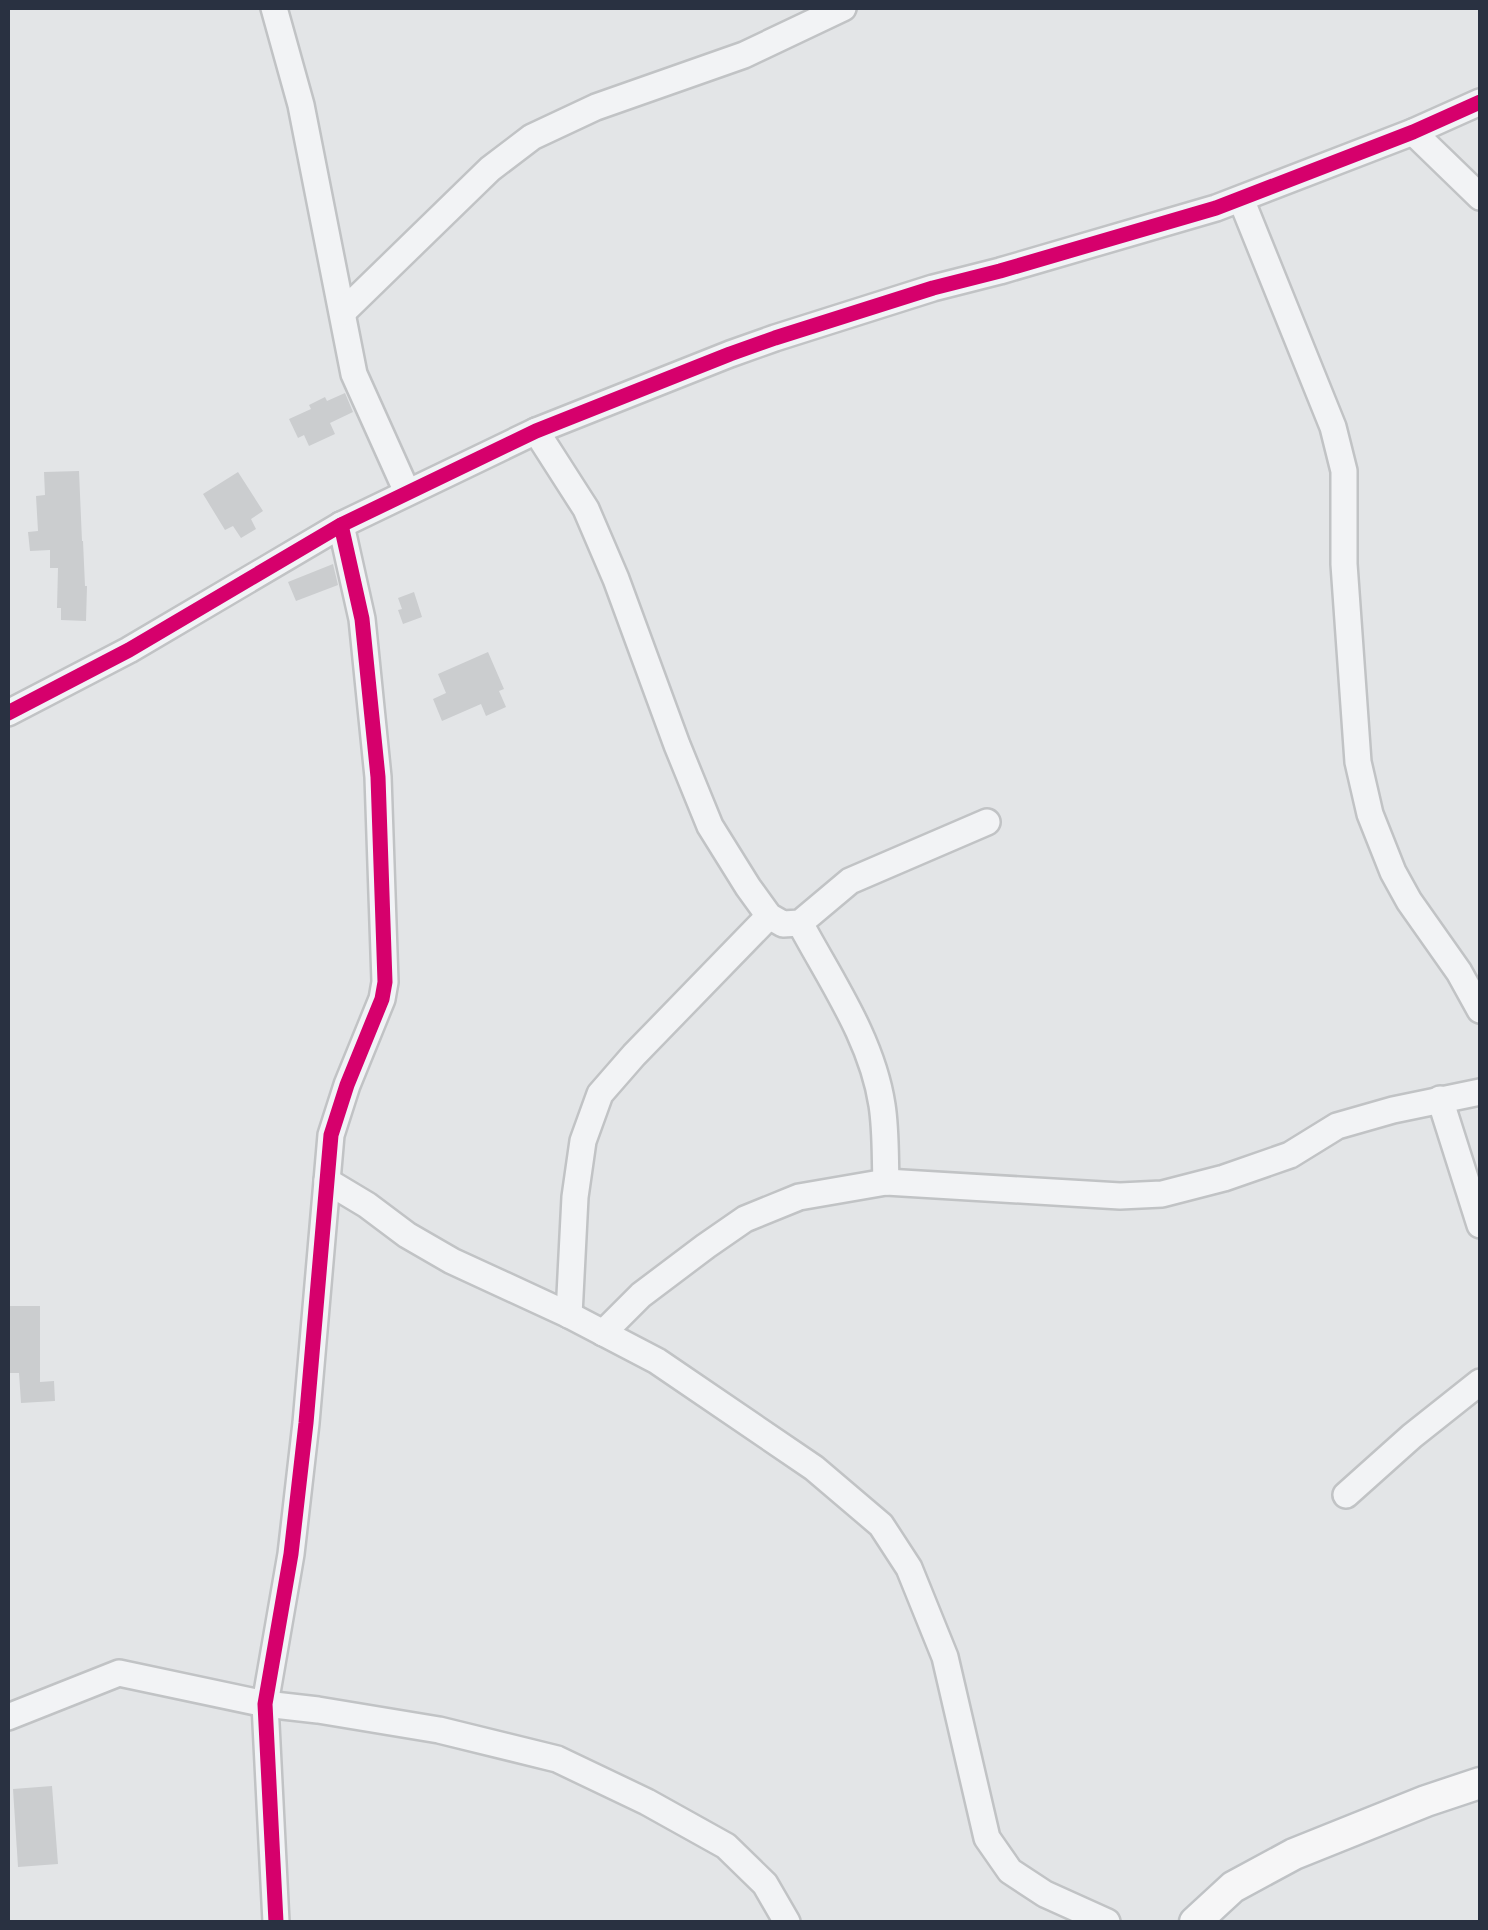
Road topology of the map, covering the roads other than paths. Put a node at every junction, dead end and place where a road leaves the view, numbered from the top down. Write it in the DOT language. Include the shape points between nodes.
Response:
graph roads {
  1 [pos="274,8"];
  2 [pos="844,8"];
  3 [pos="1480,102"];
  4 [pos="1412,132"];
  5 [pos="1480,196"];
  6 [pos="1240,198"];
  7 [pos="344,312"];
  8 [pos="536,431"];
  9 [pos="407,492"];
  10 [pos="341,525"];
  11 [pos="8,713"];
  12 [pos="987,822"];
  13 [pos="769,916"];
  14 [pos="800,923"];
  15 [pos="1480,1010"];
  16 [pos="1480,1092"];
  17 [pos="1440,1098"];
  18 [pos="328,1181"];
  19 [pos="886,1182"];
  20 [pos="1480,1225"];
  21 [pos="569,1315"];
  22 [pos="603,1333"];
  23 [pos="1480,1382"];
  24 [pos="1346,1495"];
  25 [pos="265,1704"];
  26 [pos="8,1716"];
  27 [pos="1480,1782"];
  28 [pos="276,1922"];
  29 [pos="787,1922"];
  30 [pos="1107,1922"];
  31 [pos="1195,1922"];
  1 -- 7 [label="street"];
  2 -- 7 [label="street" via="744,55 532,137 490,169"];
  3 -- 4 [label="street"];
  4 -- 5 [label="street"];
  4 -- 6 [label="street"];
  6 -- 8 [label="street" via="775,338"];
  6 -- 15 [label="street" via="1333,426 1344,471 1358,762 1370,814 1393,872"];
  7 -- 9 [label="street" via="354,374"];
  8 -- 9 [label="street"];
  8 -- 13 [label="street" via="586,509 710,826"];
  9 -- 10 [label="street"];
  10 -- 11 [label="street"];
  10 -- 18 [label="street" via="362,620 378,777 385,982 331,1135"];
  12 -- 14 [label="street" via="850,881"];
  13 -- 14 [label="street"];
  13 -- 21 [label="street" via="600,1094 583,1142"];
  14 -- 19 [label="street" via="870,1057 882,1105"];
  16 -- 17 [label="street"];
  17 -- 19 [label="street" via="1337,1126 1290,1155 1162,1194"];
  17 -- 20 [label="street"];
  18 -- 21 [label="street" via="452,1261"];
  18 -- 25 [label="street" via="291,1554"];
  19 -- 22 [label="street" via="799,1197 745,1220 662,1278"];
  21 -- 22 [label="street"];
  22 -- 30 [label="street" via="814,1468 881,1525 909,1568 945,1657 987,1838 1010,1871"];
  23 -- 24 [label="street"];
  25 -- 26 [label="street" via="119,1673"];
  25 -- 28 [label="street"];
  25 -- 29 [label="street" via="440,1730 557,1759 726,1846 766,1884"];
  27 -- 31 [label="main road" via="1294,1854 1232,1886"];
}
